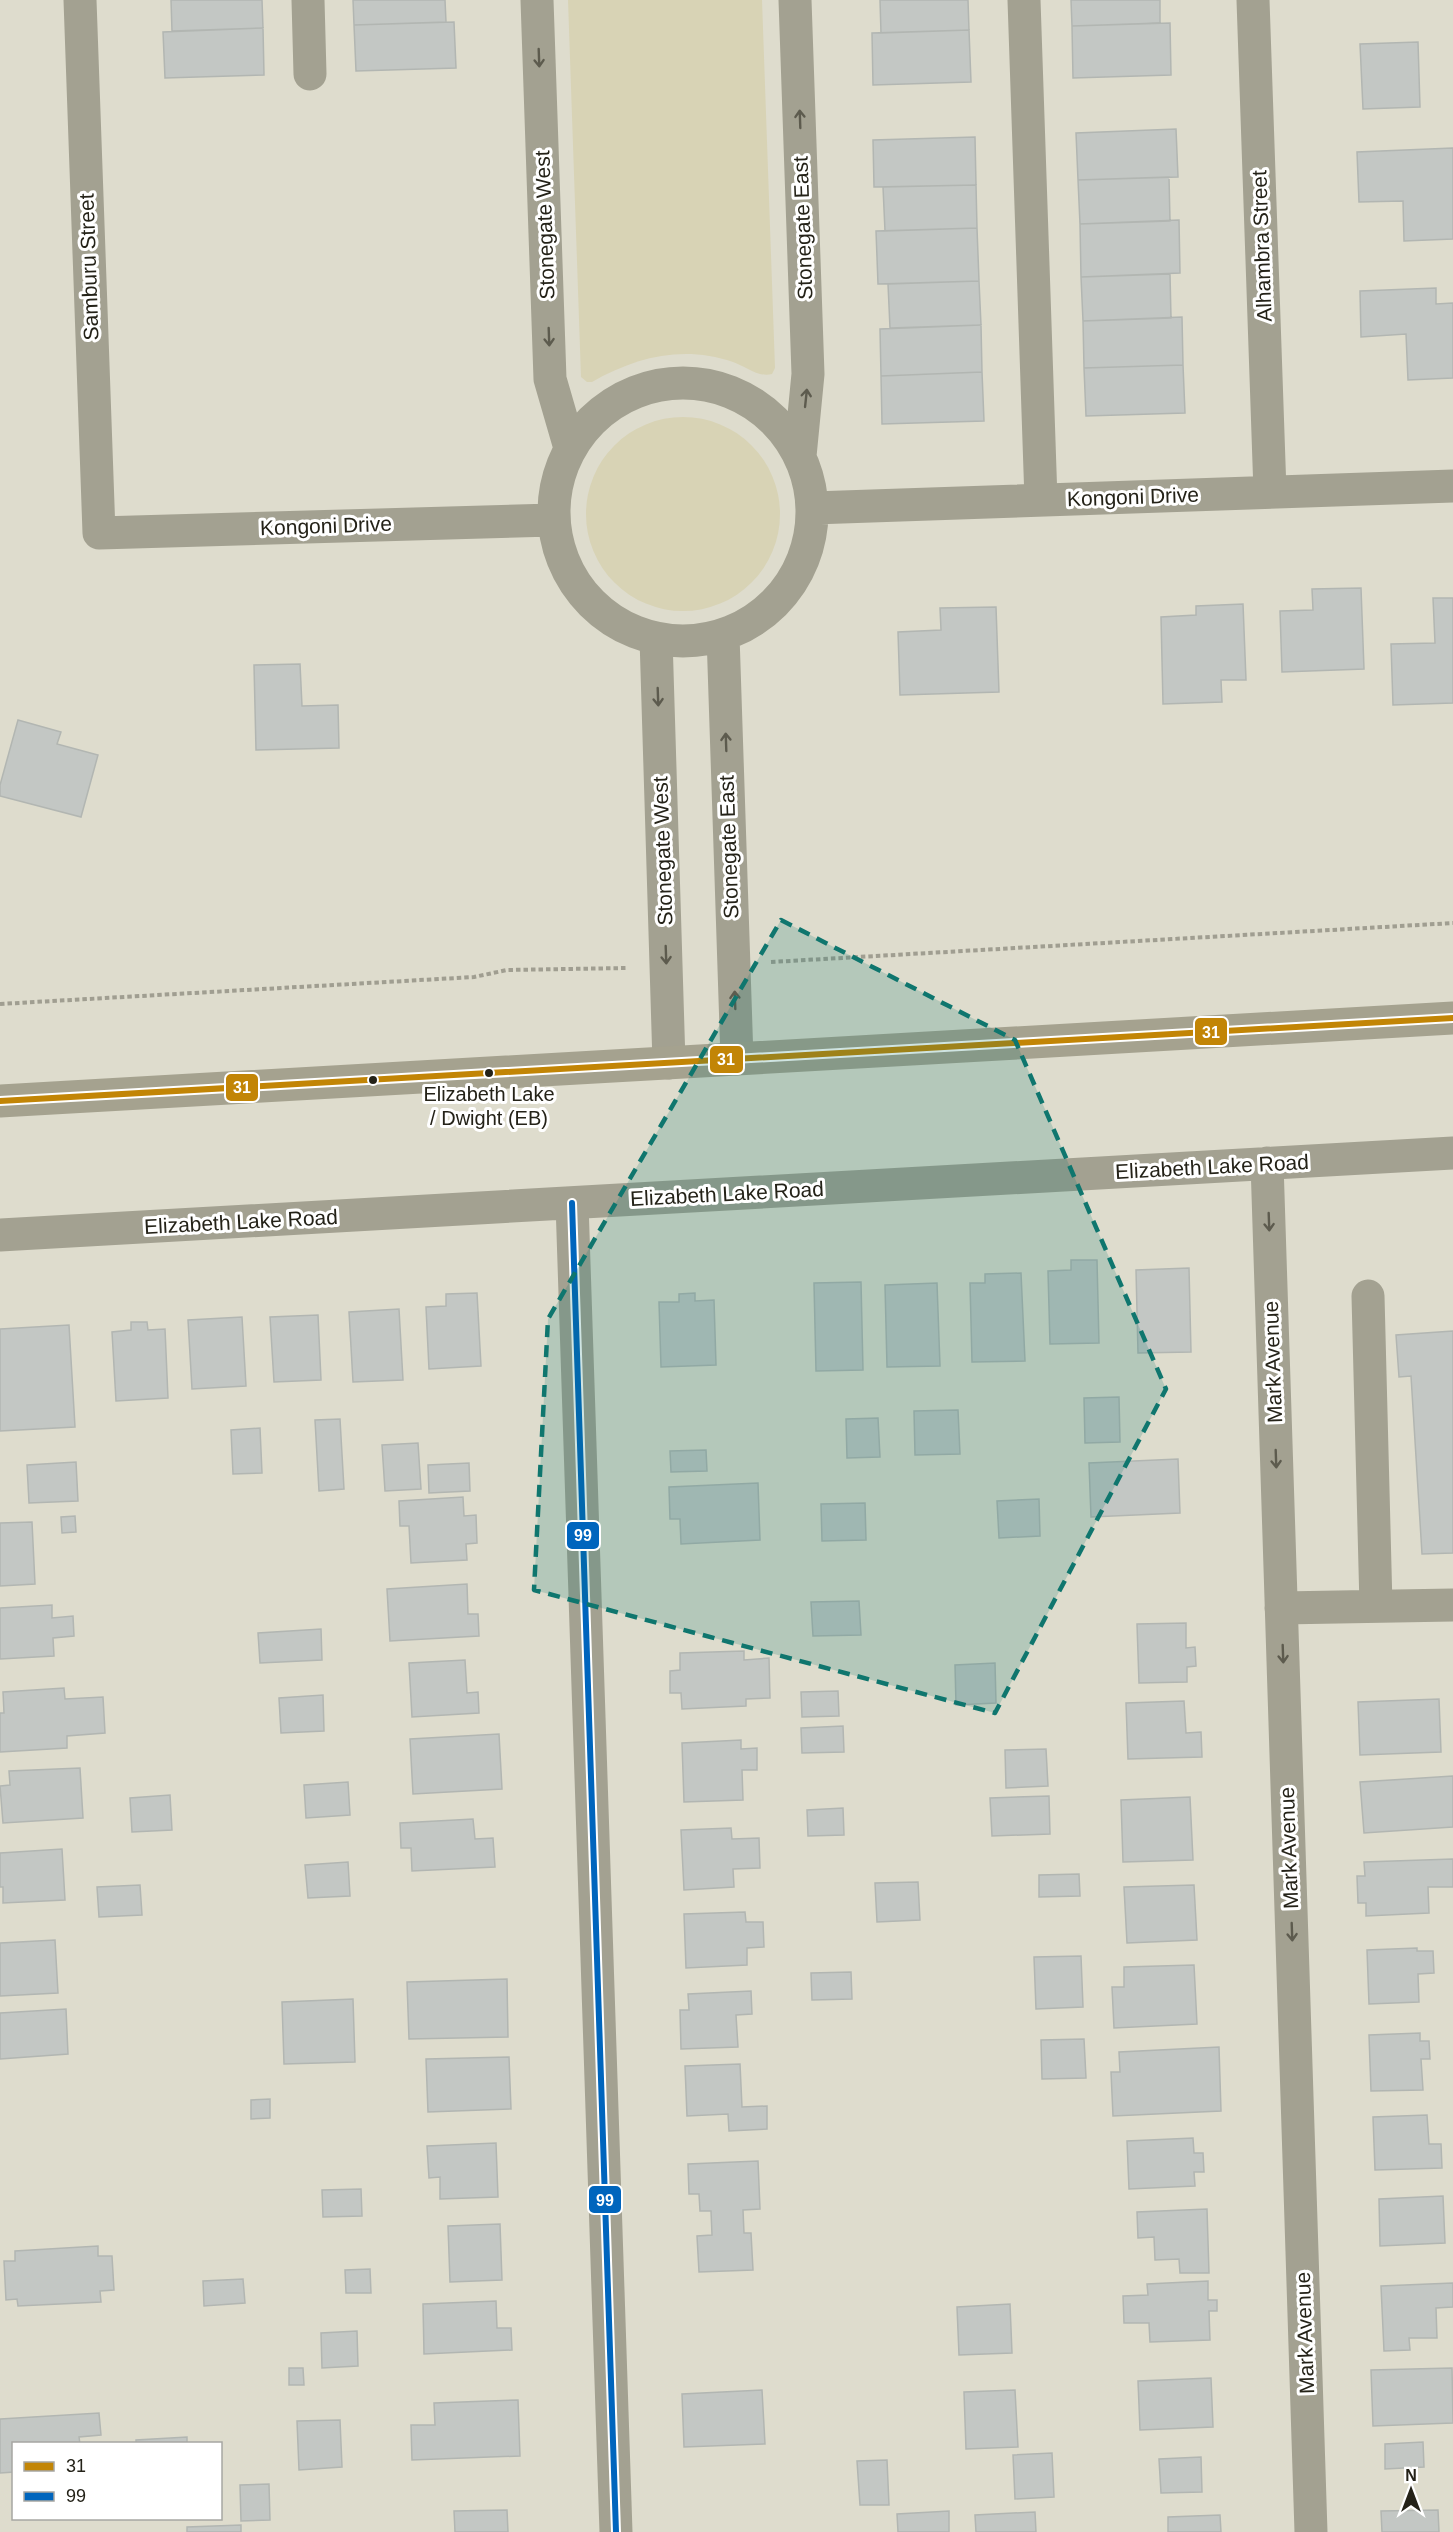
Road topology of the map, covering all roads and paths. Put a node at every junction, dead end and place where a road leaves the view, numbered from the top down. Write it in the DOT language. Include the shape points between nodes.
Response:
graph roads {
  1 [pos="80,0"];
  2 [pos="308,0"];
  3 [pos="537,0"];
  4 [pos="795,0"];
  5 [pos="1023,0"];
  6 [pos="1253,0"];
  7 [pos="310,74"];
  8 [pos="570,448"];
  9 [pos="800,456"];
  10 [pos="1453,486"];
  11 [pos="1270,492"];
  12 [pos="1041,500"];
  13 [pos="813,508"];
  14 [pos="553,520"];
  15 [pos="99,533"];
  16 [pos="723,635"];
  17 [pos="656,638"];
  18 [pos="1453,1018"];
  19 [pos="737,1059"];
  20 [pos="669,1063"];
  21 [pos="0,1101"];
  22 [pos="1453,1153"];
  23 [pos="1267,1163"];
  24 [pos="572,1203"];
  25 [pos="0,1235"];
  26 [pos="1368,1296"];
  27 [pos="1453,1605"];
  28 [pos="1376,1606"];
  29 [pos="1281,1608"];
  30 [pos="616,2532"];
  31 [pos="1311,2532"];
  1 -- 15 [label="street, Samburu Street"];
  2 -- 7 [label="street"];
  3 -- 8 [label="street, Stonegate West, one-way" via="550,379"];
  9 -- 4 [label="street, Stonegate East, one-way" via="808,374"];
  5 -- 12 [label="street"];
  6 -- 11 [label="street, Alhambra Street"];
  8 -- 9 [label="street" via="581,431 611,404 648,387 688,383 708,385 746,399 777,424"];
  8 -- 14 [label="street" via="557,482"];
  9 -- 13 [label="street"];
  10 -- 11 [label="street, Kongoni Drive"];
  11 -- 12 [label="street, Kongoni Drive"];
  12 -- 13 [label="street, Kongoni Drive"];
  13 -- 16 [label="street" via="808,545 794,579 771,608"];
  14 -- 15 [label="street, Kongoni Drive"];
  14 -- 17 [label="street" via="566,568 585,596 617,623"];
  16 -- 17 [label="street" via="690,641"];
  19 -- 16 [label="street, Stonegate East, one-way"];
  17 -- 20 [label="street, Stonegate West, one-way"];
  18 -- 19 [label="main road"];
  19 -- 20 [label="main road"];
  20 -- 21 [label="main road"];
  22 -- 23 [label="street, Elizabeth Lake Road"];
  23 -- 24 [label="street, Elizabeth Lake Road"];
  23 -- 29 [label="street, Mark Avenue, one-way"];
  24 -- 25 [label="street, Elizabeth Lake Road"];
  24 -- 30 [label="street"];
  26 -- 28 [label="street"];
  27 -- 28 [label="street"];
  28 -- 29 [label="street"];
  29 -- 31 [label="street, Mark Avenue, one-way"];
}
